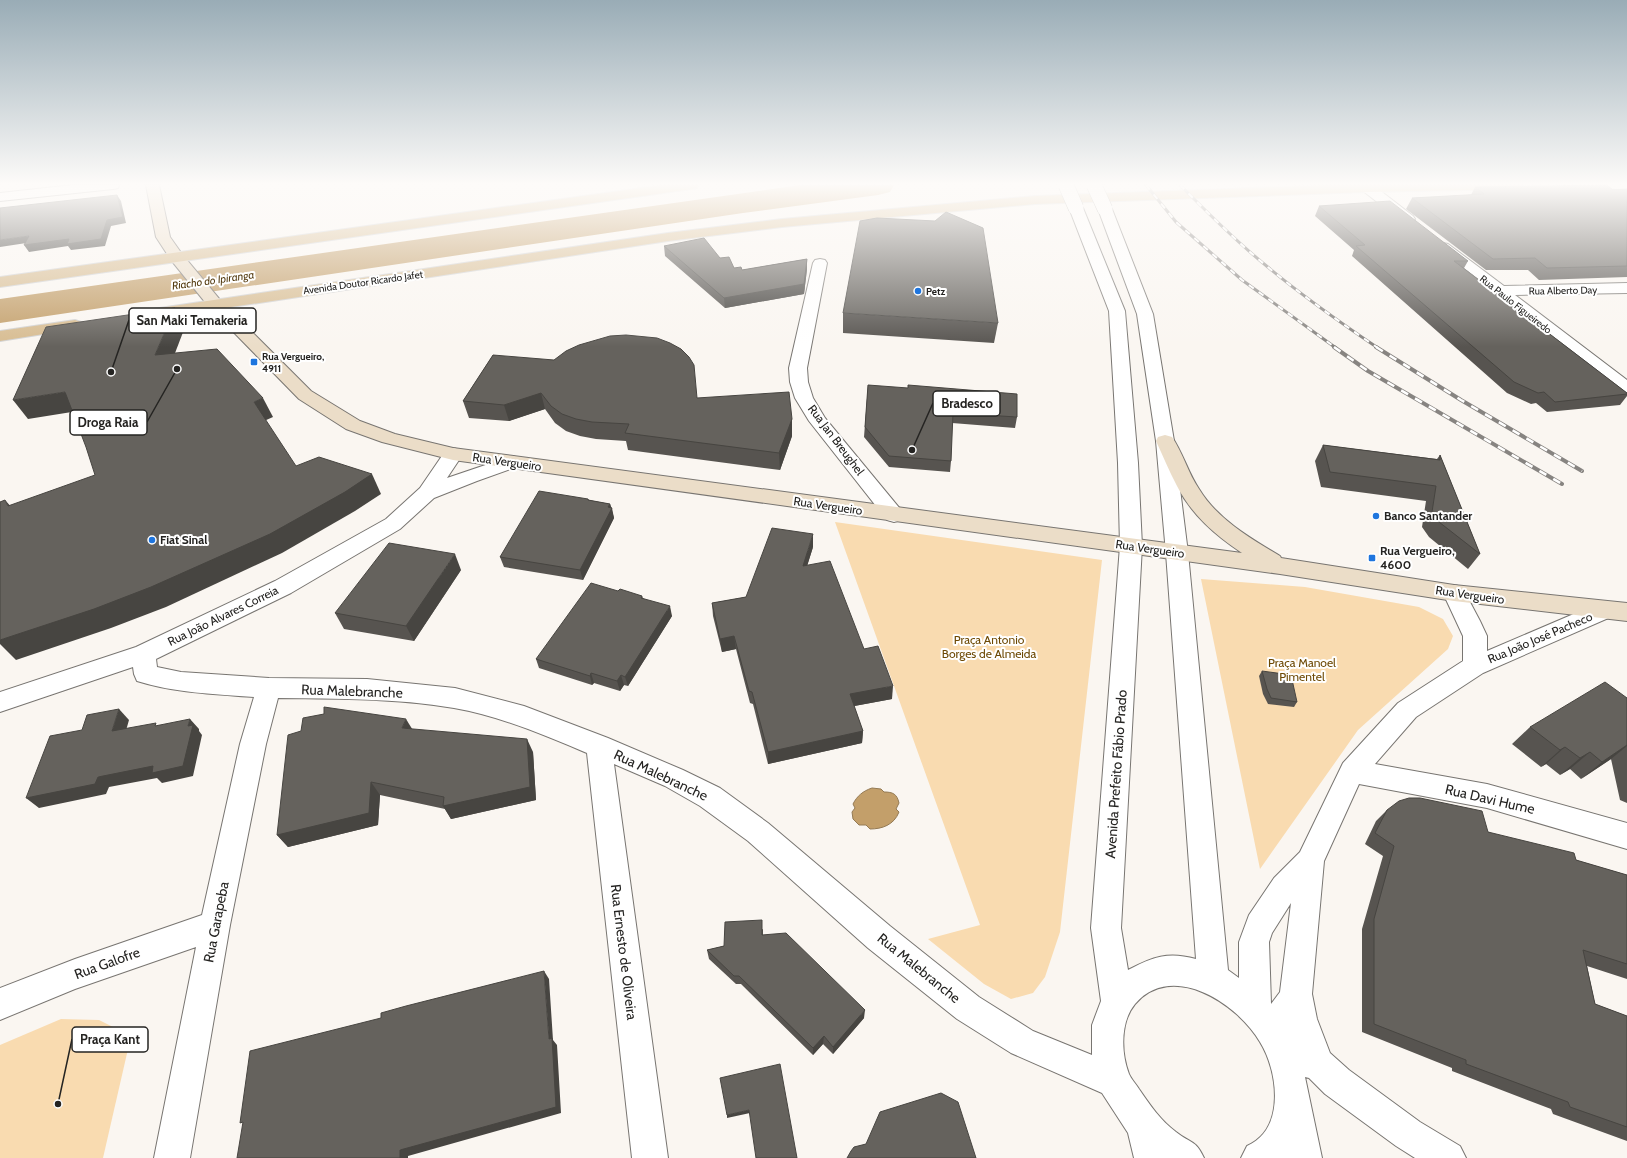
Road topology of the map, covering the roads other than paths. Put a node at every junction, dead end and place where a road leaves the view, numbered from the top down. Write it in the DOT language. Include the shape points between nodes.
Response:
graph roads {
  1 [pos="164,239"];
  2 [pos="338,239"];
  3 [pos="653,239"];
  4 [pos="1088,239"];
  5 [pos="1116,239"];
  6 [pos="1433,239"];
  7 [pos="181,263"];
  8 [pos="820,263"];
  9 [pos="0,282"];
  10 [pos="1627,288"];
  11 [pos="1500,291"];
  12 [pos="210,299"];
  13 [pos="128,317"];
  14 [pos="88,323"];
  15 [pos="0,336"];
  16 [pos="1627,389"];
  17 [pos="1165,441"];
  18 [pos="453,454"];
  19 [pos="512,462"];
  20 [pos="427,493"];
  21 [pos="894,515"];
  22 [pos="1131,546"];
  23 [pos="1177,553"];
  24 [pos="1280,566"];
  25 [pos="1454,593"];
  26 [pos="1616,611"];
  27 [pos="144,654"];
  28 [pos="1475,666"];
  29 [pos="269,688"];
  30 [pos="0,702"];
  31 [pos="599,746"];
  32 [pos="1352,771"];
  33 [pos="1627,836"];
  34 [pos="1310,860"];
  35 [pos="215,925"];
  36 [pos="1212,979"];
  37 [pos="1296,994"];
  38 [pos="1117,1001"];
  39 [pos="0,1004"];
  40 [pos="1270,1031"];
  41 [pos="1318,1064"];
  42 [pos="1114,1081"];
  43 [pos="1293,1101"];
  44 [pos="1144,1126"];
  45 [pos="172,1158"];
  46 [pos="650,1158"];
  47 [pos="1152,1158"];
  48 [pos="1186,1158"];
  49 [pos="1259,1158"];
  50 [pos="1304,1158"];
  51 [pos="1448,1158"];
  1 -- 7 [label="main road, Rua Vergueiro"];
  2 -- 7 [label="main road"];
  3 -- 12 [label="main road, Avenida Doutor Ricardo Jafet"];
  4 -- 22 [label="street, Avenida Prefeito Fábio Prado, bridge" via="1116,311 1128,463"];
  5 -- 17 [label="street, bridge" via="1145,314"];
  6 -- 11 [label="street, Rua Paulo Figueiredo"];
  7 -- 9 [label="main road"];
  7 -- 12 [label="main road, Rua Vergueiro"];
  8 -- 21 [label="street, Rua Jan Breughel" via="798,368 799,382 804,398 818,421"];
  10 -- 11 [label="street, Rua Alberto Day"];
  11 -- 16 [label="street, Rua Paulo Figueiredo"];
  12 -- 13 [label="main road, Avenida Doutor Ricardo Jafet"];
  12 -- 18 [label="main road, Rua Vergueiro" via="305,395 352,425 389,438"];
  14 -- 15 [label="main road"];
  17 -- 23 [label="street"];
  17 -- 24 [label="main road" via="1194,498 1208,514 1246,546"];
  18 -- 19 [label="main road, Rua Vergueiro"];
  18 -- 20 [label="street, Rua João Alvares Correia"];
  19 -- 20 [label="street, Rua João Alvares Correia"];
  19 -- 21 [label="main road, Rua Vergueiro"];
  20 -- 27 [label="street, Rua João Alvares Correia" via="393,524 338,557 284,587"];
  21 -- 22 [label="main road, Rua Vergueiro"];
  22 -- 23 [label="main road, Rua Vergueiro"];
  22 -- 38 [label="street, Avenida Prefeito Fábio Prado" via="1106,928"];
  23 -- 24 [label="main road, Rua Vergueiro"];
  23 -- 36 [label="street"];
  24 -- 25 [label="main road, Rua Vergueiro"];
  25 -- 26 [label="main road, Rua Vergueiro"];
  25 -- 28 [label="street, Rua João José Pacheco" via="1475,636"];
  26 -- 28 [label="street, Rua João José Pacheco"];
  27 -- 29 [label="street, Rua Malebranche" via="146,674 181,682"];
  27 -- 30 [label="street, Rua João Alvares Correia"];
  28 -- 32 [label="street, Rua João José Pacheco" via="1407,710"];
  29 -- 31 [label="street, Rua Malebranche" via="367,688 455,698 524,716"];
  29 -- 35 [label="street, Rua Garapeba" via="253,744"];
  31 -- 42 [label="street, Rua Malebranche" via="710,796 758,832 968,1008 1022,1042"];
  31 -- 46 [label="street, Rua Ernesto de Oliveira"];
  32 -- 33 [label="street, Rua Davi Hume" via="1487,796"];
  32 -- 34 [label="street, Rua João José Pacheco"];
  34 -- 37 [label="street, Rua João José Pacheco"];
  34 -- 40 [label="street, Rua João José Pacheco" via="1284,888 1260,925 1254,942"];
  35 -- 39 [label="street, Rua Galofre" via="75,974"];
  35 -- 45 [label="street, Rua Garapeba"];
  36 -- 38 [label="street" via="1184,971 1156,972 1131,985"];
  36 -- 40 [label="street" via="1240,996"];
  37 -- 40 [label="street, Rua João José Pacheco" via="1293,1002"];
  37 -- 41 [label="street" via="1301,1019"];
  38 -- 42 [label="street" via="1108,1025 1108,1054"];
  40 -- 41 [label="street"];
  40 -- 43 [label="street"];
  41 -- 51 [label="street" via="1337,1082 1408,1134"];
  42 -- 44 [label="street"];
  43 -- 49 [label="street" via="1285,1133 1265,1156"];
  43 -- 50 [label="street"];
  44 -- 47 [label="street"];
  44 -- 48 [label="street" via="1164,1145"];
}
